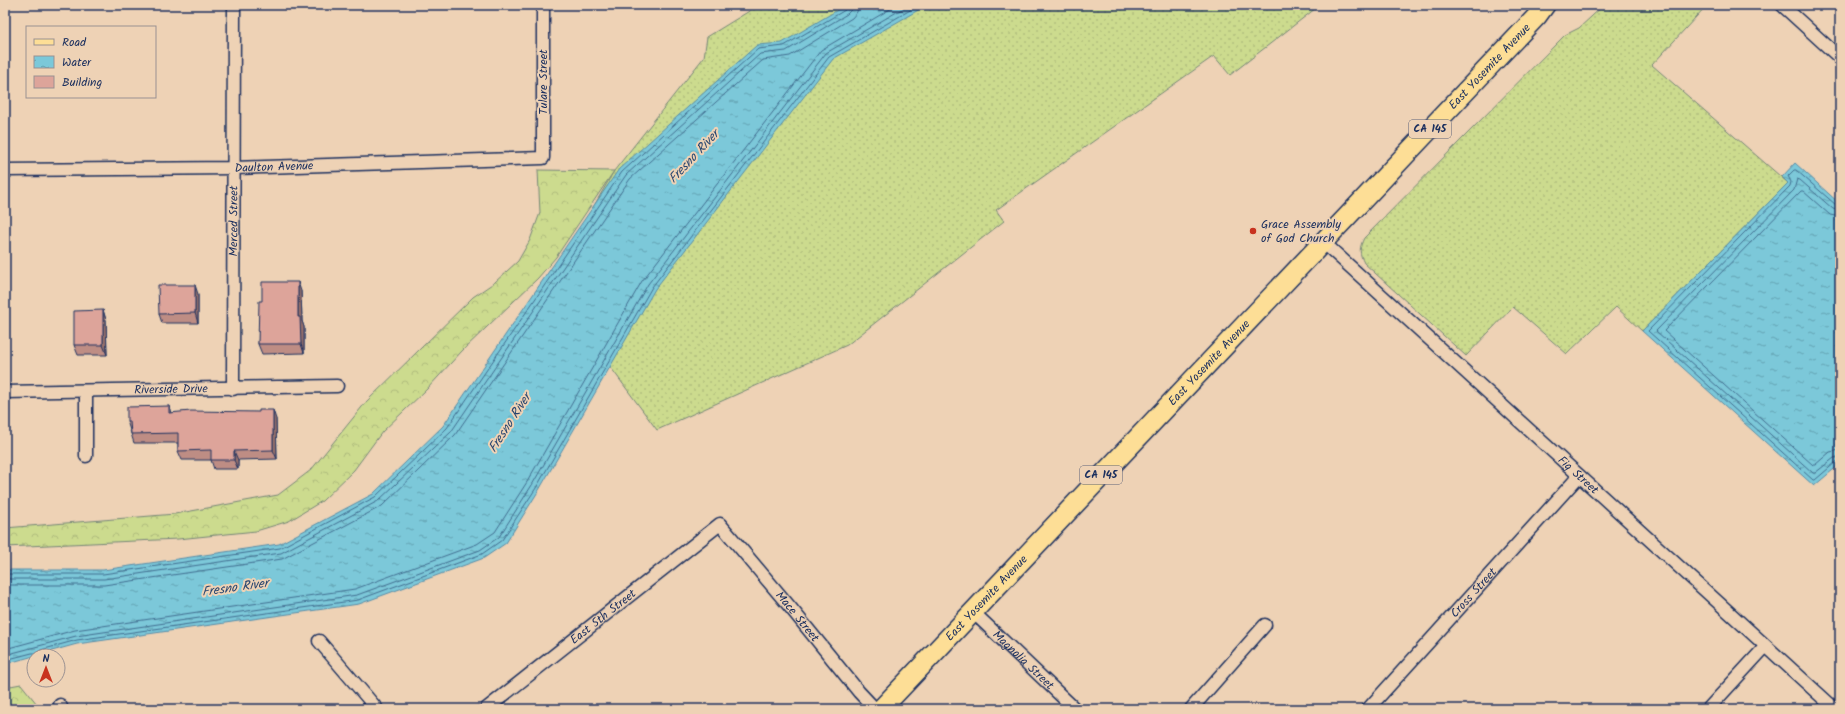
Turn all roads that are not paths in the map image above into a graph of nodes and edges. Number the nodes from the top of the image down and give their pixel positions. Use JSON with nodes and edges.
{"nodes":[{"id":1,"x":234,"y":5,"type":"edge"},
{"id":2,"x":543,"y":5,"type":"edge"},
{"id":3,"x":1557,"y":5,"type":"edge"},
{"id":4,"x":1782,"y":5,"type":"edge"},
{"id":5,"x":1541,"y":10,"type":"edge"},
{"id":6,"x":1840,"y":58,"type":"edge"},
{"id":7,"x":543,"y":158,"type":"joint"},
{"id":8,"x":234,"y":168,"type":"junction"},
{"id":9,"x":5,"y":170,"type":"edge"},
{"id":10,"x":1322,"y":241,"type":"junction"},
{"id":11,"x":337,"y":386,"type":"dead end"},
{"id":12,"x":232,"y":389,"type":"junction"},
{"id":13,"x":86,"y":391,"type":"junction"},
{"id":14,"x":5,"y":392,"type":"edge"},
{"id":15,"x":86,"y":456,"type":"dead end"},
{"id":16,"x":1579,"y":476,"type":"junction"},
{"id":17,"x":720,"y":524,"type":"joint"},
{"id":18,"x":972,"y":611,"type":"junction"},
{"id":19,"x":1265,"y":625,"type":"dead end"},
{"id":20,"x":318,"y":641,"type":"dead end"},
{"id":21,"x":1766,"y":647,"type":"junction"},
{"id":22,"x":377,"y":709,"type":"edge"},
{"id":23,"x":486,"y":709,"type":"edge"},
{"id":24,"x":875,"y":709,"type":"edge"},
{"id":25,"x":881,"y":709,"type":"edge"},
{"id":26,"x":1074,"y":709,"type":"edge"},
{"id":27,"x":1191,"y":709,"type":"edge"},
{"id":28,"x":1368,"y":709,"type":"edge"},
{"id":29,"x":1708,"y":709,"type":"edge"},
{"id":30,"x":1835,"y":709,"type":"edge"}],
"edges":[{"from":1,"to":8,"type":"street","name":"Merced Street"},
{"from":2,"to":7,"type":"street","name":"Tulare Street"},
{"from":3,"to":5,"type":"main road","name":"East Yosemite Avenue","number":"CA 145"},
{"from":4,"to":6,"type":"street"},
{"from":5,"to":10,"type":"main road","name":"East Yosemite Avenue","number":"CA 145"},
{"from":7,"to":8,"type":"street","name":"Daulton Avenue"},
{"from":8,"to":9,"type":"street","name":"Daulton Avenue"},
{"from":8,"to":12,"type":"street","name":"Merced Street"},
{"from":10,"to":16,"type":"street","name":"Fig Street"},
{"from":10,"to":18,"type":"main road","name":"East Yosemite Avenue","number":"CA 145"},
{"from":11,"to":12,"type":"street","name":"Riverside Drive"},
{"from":12,"to":13,"type":"street","name":"Riverside Drive"},
{"from":13,"to":14,"type":"street","name":"Riverside Drive"},
{"from":13,"to":15,"type":"street"},
{"from":16,"to":21,"type":"street","name":"Fig Street"},
{"from":16,"to":28,"type":"street","name":"Cross Street"},
{"from":17,"to":23,"type":"street","name":"East 5th Street"},
{"from":17,"to":24,"type":"street","name":"Mace Street"},
{"from":18,"to":25,"type":"main road","name":"East Yosemite Avenue","number":"CA 145"},
{"from":18,"to":26,"type":"street","name":"Magnolia Street"},
{"from":19,"to":27,"type":"street"},
{"from":20,"to":22,"type":"street"},
{"from":21,"to":29,"type":"street"},
{"from":21,"to":30,"type":"street","name":"Fig Street"}]}
